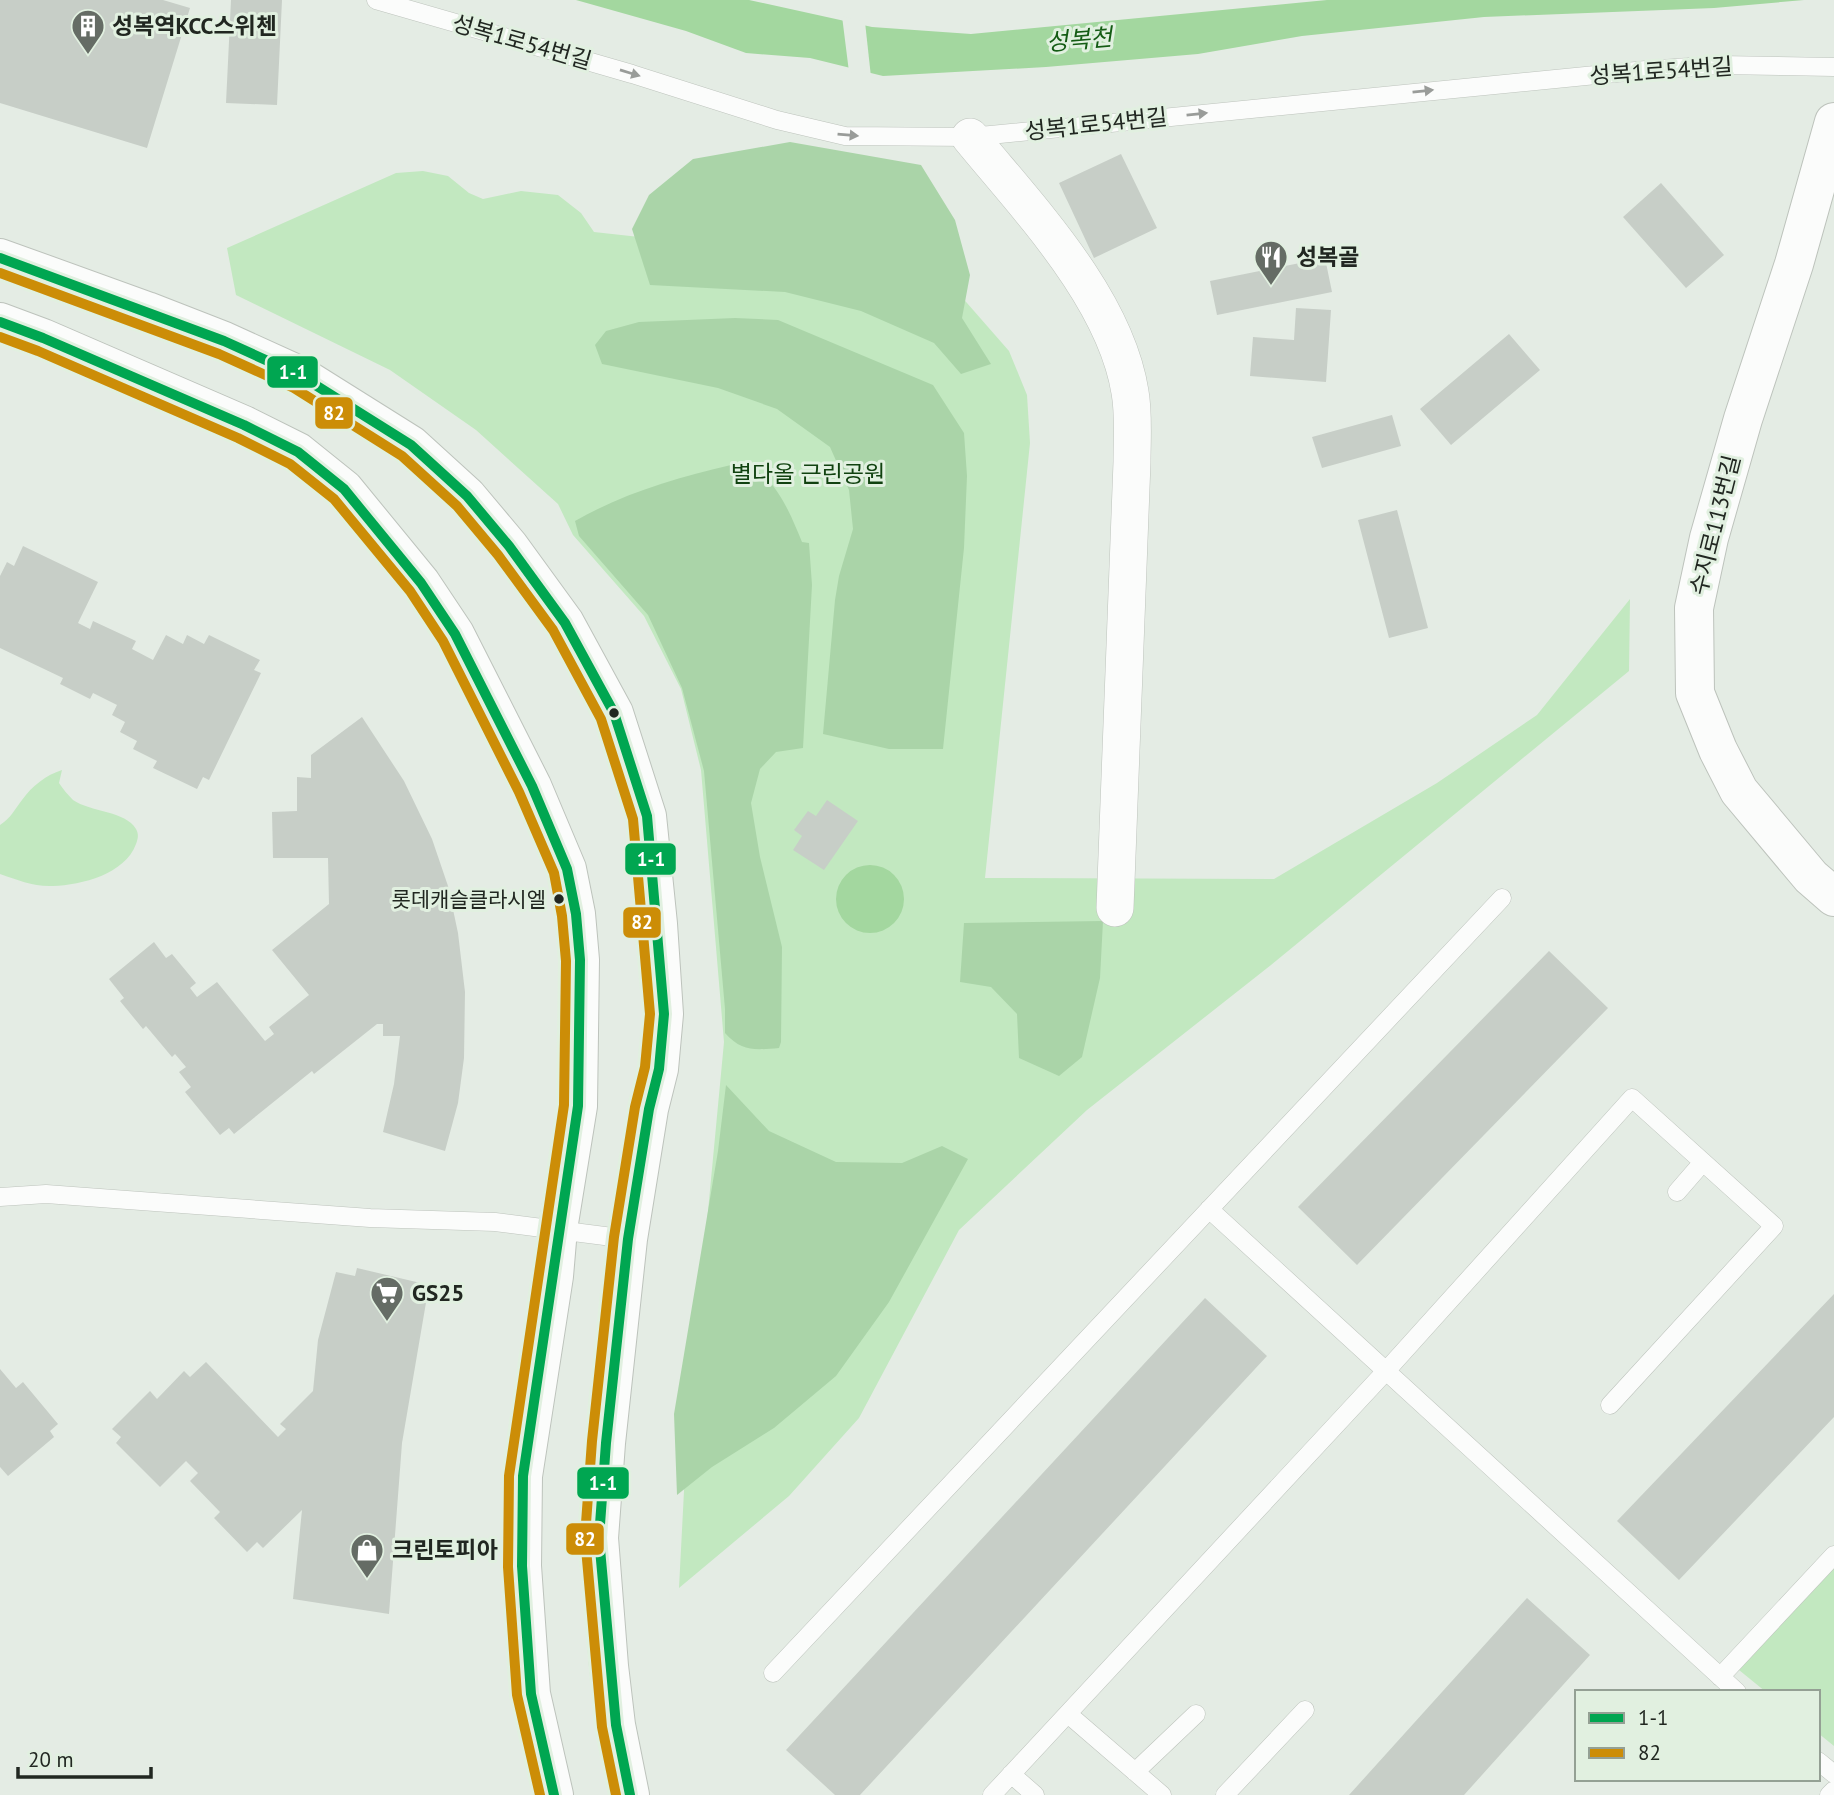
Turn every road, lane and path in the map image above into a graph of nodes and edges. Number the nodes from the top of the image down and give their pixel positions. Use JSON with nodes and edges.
{"nodes":[{"id":1,"x":376,"y":0,"type":"edge"},
{"id":2,"x":1834,"y":67,"type":"edge"},
{"id":3,"x":1834,"y":122,"type":"edge"},
{"id":4,"x":970,"y":137,"type":"junction"},
{"id":5,"x":0,"y":258,"type":"edge"},
{"id":6,"x":0,"y":322,"type":"edge"},
{"id":7,"x":1834,"y":897,"type":"edge"},
{"id":8,"x":1502,"y":898,"type":"dead end"},
{"id":9,"x":1115,"y":908,"type":"dead end"},
{"id":10,"x":1703,"y":1162,"type":"junction"},
{"id":11,"x":1677,"y":1192,"type":"dead end"},
{"id":12,"x":0,"y":1197,"type":"edge"},
{"id":13,"x":1209,"y":1209,"type":"junction"},
{"id":14,"x":558,"y":1229,"type":"junction"},
{"id":15,"x":628,"y":1239,"type":"junction"},
{"id":16,"x":1386,"y":1371,"type":"junction"},
{"id":17,"x":1610,"y":1405,"type":"dead end"},
{"id":18,"x":1834,"y":1555,"type":"edge"},
{"id":19,"x":773,"y":1673,"type":"dead end"},
{"id":20,"x":1720,"y":1677,"type":"junction"},
{"id":21,"x":1735,"y":1690,"type":"edge"},
{"id":22,"x":1305,"y":1710,"type":"dead end"},
{"id":23,"x":1068,"y":1713,"type":"junction"},
{"id":24,"x":1196,"y":1713,"type":"dead end"},
{"id":25,"x":1820,"y":1763,"type":"edge"},
{"id":26,"x":1135,"y":1772,"type":"junction"},
{"id":27,"x":1012,"y":1774,"type":"junction"},
{"id":28,"x":1834,"y":1774,"type":"edge"},
{"id":29,"x":1834,"y":1790,"type":"edge"},
{"id":30,"x":553,"y":1795,"type":"edge"},
{"id":31,"x":630,"y":1795,"type":"edge"},
{"id":32,"x":992,"y":1795,"type":"edge"},
{"id":33,"x":1035,"y":1795,"type":"edge"},
{"id":34,"x":1162,"y":1795,"type":"edge"},
{"id":35,"x":1226,"y":1795,"type":"edge"},
{"id":36,"x":1829,"y":1795,"type":"edge"}],
"edges":[{"from":1,"to":4,"type":"lane","name":"성복1로54번길","one_way":true},
{"from":4,"to":2,"type":"lane","name":"성복1로54번길","one_way":true},
{"from":3,"to":7,"type":"street","name":"수지로113번길"},
{"from":4,"to":9,"type":"street"},
{"from":5,"to":15,"type":"street"},
{"from":6,"to":14,"type":"street"},
{"from":8,"to":13,"type":"lane"},
{"from":10,"to":11,"type":"lane"},
{"from":10,"to":16,"type":"lane"},
{"from":10,"to":17,"type":"lane"},
{"from":12,"to":14,"type":"lane"},
{"from":13,"to":16,"type":"lane"},
{"from":13,"to":19,"type":"lane"},
{"from":14,"to":15,"type":"lane"},
{"from":14,"to":30,"type":"street"},
{"from":15,"to":31,"type":"street"},
{"from":16,"to":20,"type":"lane"},
{"from":16,"to":23,"type":"lane"},
{"from":18,"to":20,"type":"lane"},
{"from":20,"to":21,"type":"lane"},
{"from":22,"to":35,"type":"lane"},
{"from":23,"to":26,"type":"lane"},
{"from":23,"to":27,"type":"lane"},
{"from":24,"to":26,"type":"lane"},
{"from":25,"to":28,"type":"lane"},
{"from":26,"to":34,"type":"lane"},
{"from":27,"to":32,"type":"lane"},
{"from":27,"to":33,"type":"lane"},
{"from":29,"to":36,"type":"lane"}]}
